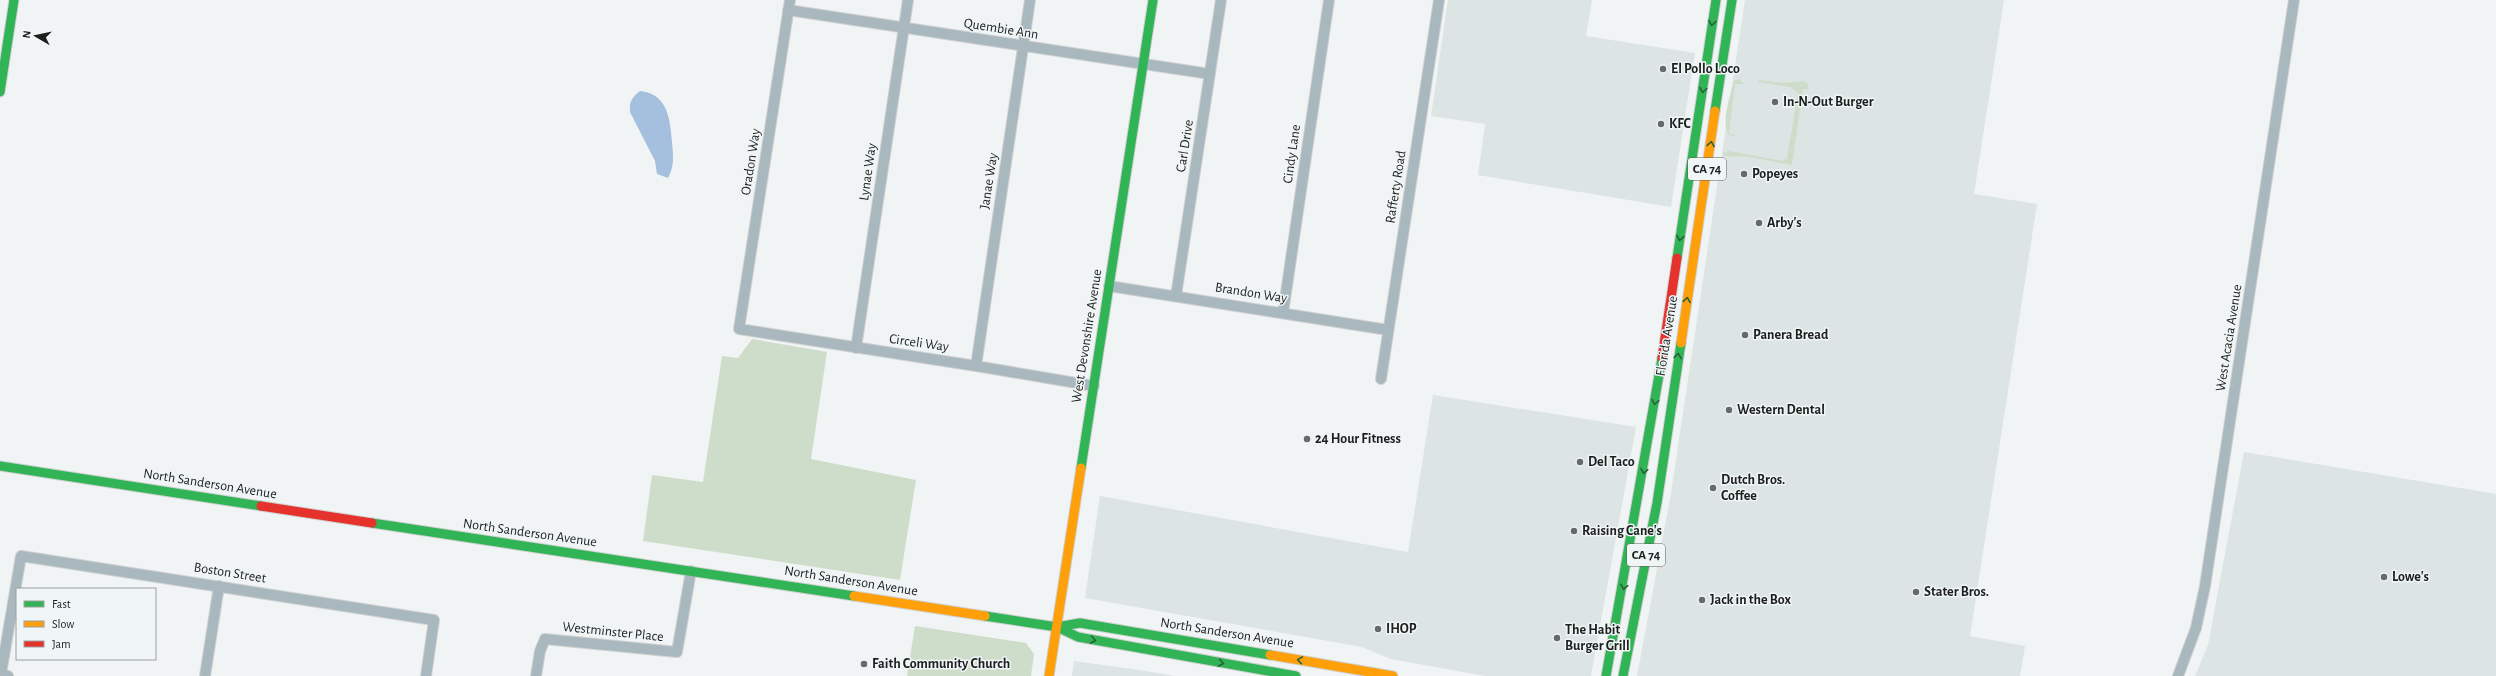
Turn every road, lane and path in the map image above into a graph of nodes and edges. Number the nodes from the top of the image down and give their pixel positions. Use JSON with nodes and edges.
{"nodes":[{"id":1,"x":14,"y":0,"type":"edge"},
{"id":2,"x":908,"y":0,"type":"edge"},
{"id":3,"x":1030,"y":0,"type":"edge"},
{"id":4,"x":1153,"y":0,"type":"edge"},
{"id":5,"x":1221,"y":0,"type":"edge"},
{"id":6,"x":1329,"y":0,"type":"edge"},
{"id":7,"x":1438,"y":0,"type":"edge"},
{"id":8,"x":1716,"y":0,"type":"edge"},
{"id":9,"x":1725,"y":0,"type":"edge"},
{"id":10,"x":1732,"y":0,"type":"edge"},
{"id":11,"x":2294,"y":0,"type":"edge"},
{"id":12,"x":789,"y":5,"type":"edge"},
{"id":13,"x":904,"y":28,"type":"junction"},
{"id":14,"x":1024,"y":47,"type":"junction"},
{"id":15,"x":1725,"y":49,"type":"junction"},
{"id":16,"x":1143,"y":64,"type":"junction"},
{"id":17,"x":1210,"y":74,"type":"junction"},
{"id":18,"x":0,"y":92,"type":"edge"},
{"id":19,"x":1109,"y":286,"type":"junction"},
{"id":20,"x":1176,"y":296,"type":"junction"},
{"id":21,"x":1283,"y":313,"type":"junction"},
{"id":22,"x":739,"y":329,"type":"joint"},
{"id":23,"x":1388,"y":330,"type":"junction"},
{"id":24,"x":856,"y":348,"type":"junction"},
{"id":25,"x":976,"y":366,"type":"junction"},
{"id":26,"x":1381,"y":379,"type":"dead end"},
{"id":27,"x":1094,"y":386,"type":"junction"},
{"id":28,"x":0,"y":466,"type":"edge"},
{"id":29,"x":691,"y":571,"type":"junction"},
{"id":30,"x":219,"y":586,"type":"junction"},
{"id":31,"x":17,"y":588,"type":"edge"},
{"id":32,"x":16,"y":593,"type":"edge"},
{"id":33,"x":1057,"y":627,"type":"junction"},
{"id":34,"x":5,"y":675,"type":"edge"},
{"id":35,"x":206,"y":676,"type":"edge"},
{"id":36,"x":426,"y":676,"type":"edge"},
{"id":37,"x":536,"y":676,"type":"edge"},
{"id":38,"x":1049,"y":676,"type":"edge"},
{"id":39,"x":1296,"y":676,"type":"edge"},
{"id":40,"x":1393,"y":676,"type":"edge"},
{"id":41,"x":1606,"y":676,"type":"edge"},
{"id":42,"x":1623,"y":676,"type":"edge"},
{"id":43,"x":2178,"y":676,"type":"edge"}],
"edges":[{"from":1,"to":18,"type":"main road"},
{"from":2,"to":13,"type":"street","name":"Lynae Way"},
{"from":3,"to":14,"type":"street","name":"Janae Way"},
{"from":4,"to":16,"type":"main road","name":"West Devonshire Avenue"},
{"from":5,"to":17,"type":"street","name":"Carl Drive"},
{"from":6,"to":21,"type":"street","name":"Cindy Lane"},
{"from":7,"to":23,"type":"street","name":"Rafferty Road"},
{"from":8,"to":41,"type":"main road","name":"Florida Avenue","one_way":true},
{"from":9,"to":15,"type":"main road"},
{"from":10,"to":15,"type":"main road","name":"Florida Avenue","number":"CA 74"},
{"from":11,"to":43,"type":"street","name":"West Acacia Avenue"},
{"from":12,"to":13,"type":"street","name":"Quembie Ann"},
{"from":12,"to":22,"type":"street","name":"Oradon Way"},
{"from":13,"to":14,"type":"street","name":"Quembie Ann"},
{"from":13,"to":24,"type":"street","name":"Lynae Way"},
{"from":14,"to":16,"type":"street","name":"Quembie Ann"},
{"from":14,"to":25,"type":"street","name":"Janae Way"},
{"from":42,"to":15,"type":"main road","name":"Florida Avenue","number":"CA 74","one_way":true},
{"from":16,"to":17,"type":"street","name":"Quembie Ann"},
{"from":16,"to":19,"type":"main road","name":"West Devonshire Avenue"},
{"from":17,"to":20,"type":"street","name":"Carl Drive"},
{"from":19,"to":20,"type":"street","name":"Brandon Way"},
{"from":19,"to":27,"type":"main road","name":"West Devonshire Avenue"},
{"from":20,"to":21,"type":"street","name":"Brandon Way"},
{"from":21,"to":23,"type":"street","name":"Brandon Way"},
{"from":22,"to":24,"type":"street","name":"Circeli Way"},
{"from":23,"to":26,"type":"street","name":"Rafferty Road"},
{"from":24,"to":25,"type":"street","name":"Circeli Way"},
{"from":25,"to":27,"type":"street","name":"Circeli Way"},
{"from":27,"to":33,"type":"main road","name":"West Devonshire Avenue"},
{"from":28,"to":29,"type":"main road","name":"North Sanderson Avenue"},
{"from":29,"to":33,"type":"main road","name":"North Sanderson Avenue"},
{"from":29,"to":37,"type":"street","name":"Westminster Place"},
{"from":30,"to":31,"type":"street","name":"Boston Street"},
{"from":30,"to":35,"type":"street"},
{"from":30,"to":36,"type":"street","name":"Boston Street"},
{"from":32,"to":34,"type":"street","name":"Boston Street"},
{"from":33,"to":38,"type":"main road","name":"West Devonshire Avenue"},
{"from":33,"to":39,"type":"main road","name":"North Sanderson Avenue","one_way":true},
{"from":40,"to":33,"type":"main road","name":"North Sanderson Avenue","one_way":true}]}
